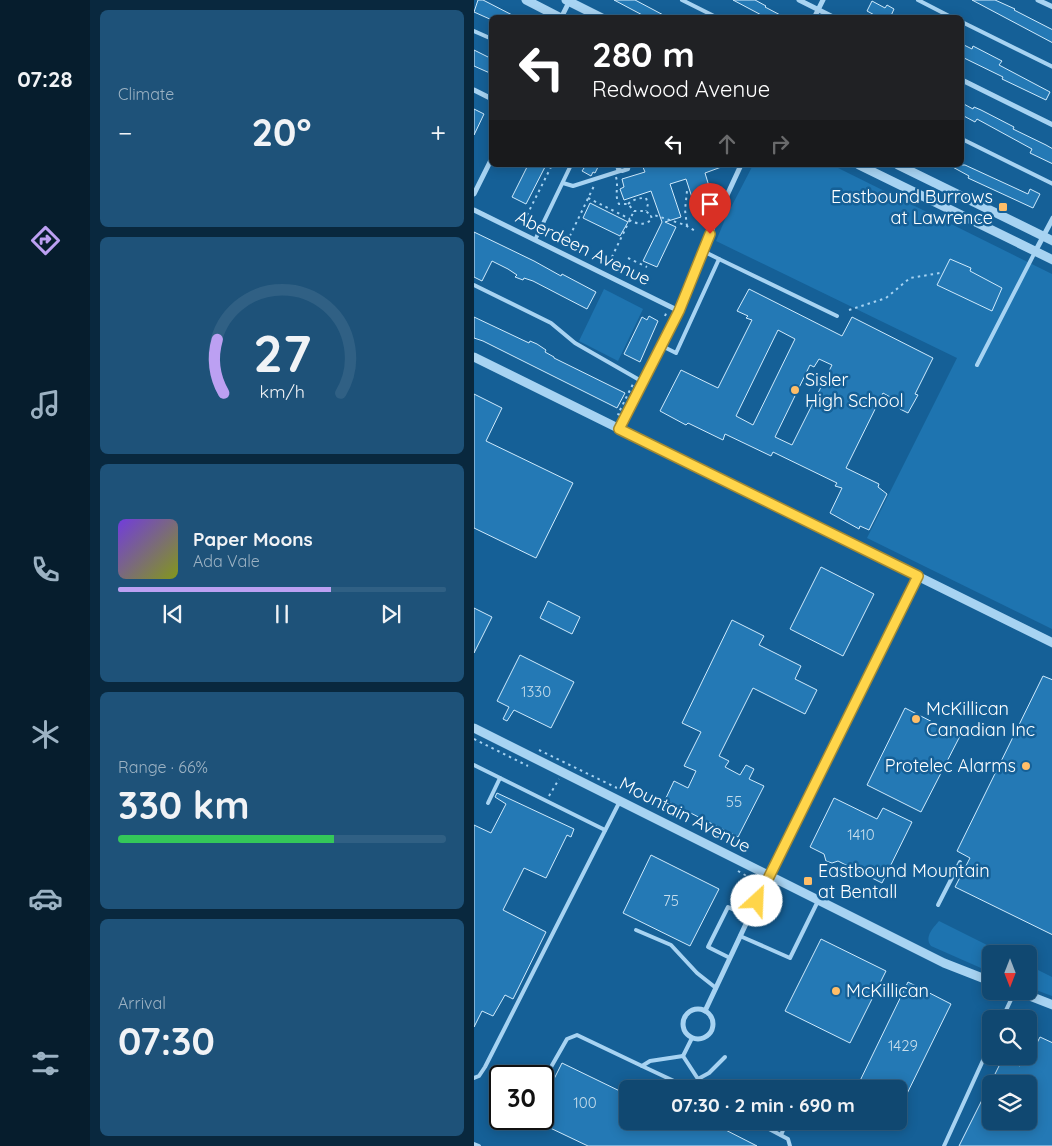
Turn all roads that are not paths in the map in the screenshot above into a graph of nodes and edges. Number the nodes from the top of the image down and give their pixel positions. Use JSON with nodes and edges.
{"nodes":[{"id":1,"x":526,"y":0,"type":"edge"},
{"id":2,"x":682,"y":0,"type":"edge"},
{"id":3,"x":799,"y":0,"type":"edge"},
{"id":4,"x":822,"y":0,"type":"edge"},
{"id":5,"x":918,"y":0,"type":"edge"},
{"id":6,"x":1038,"y":0,"type":"edge"},
{"id":7,"x":568,"y":1,"type":"edge"},
{"id":8,"x":1052,"y":7,"type":"edge"},
{"id":9,"x":818,"y":9,"type":"junction"},
{"id":10,"x":555,"y":15,"type":"edge"},
{"id":11,"x":562,"y":15,"type":"edge"},
{"id":12,"x":596,"y":15,"type":"edge"},
{"id":13,"x":712,"y":15,"type":"edge"},
{"id":14,"x":815,"y":15,"type":"edge"},
{"id":15,"x":829,"y":15,"type":"edge"},
{"id":16,"x":947,"y":15,"type":"edge"},
{"id":17,"x":964,"y":23,"type":"edge"},
{"id":18,"x":474,"y":31,"type":"edge"},
{"id":19,"x":489,"y":38,"type":"edge"},
{"id":20,"x":1052,"y":67,"type":"edge"},
{"id":21,"x":964,"y":81,"type":"edge"},
{"id":22,"x":474,"y":90,"type":"edge"},
{"id":23,"x":489,"y":98,"type":"edge"},
{"id":24,"x":1052,"y":126,"type":"edge"},
{"id":25,"x":964,"y":140,"type":"edge"},
{"id":26,"x":489,"y":164,"type":"edge"},
{"id":27,"x":570,"y":167,"type":"edge"},
{"id":28,"x":618,"y":167,"type":"edge"},
{"id":29,"x":628,"y":167,"type":"edge"},
{"id":30,"x":740,"y":167,"type":"edge"},
{"id":31,"x":863,"y":167,"type":"edge"},
{"id":32,"x":902,"y":167,"type":"edge"},
{"id":33,"x":620,"y":170,"type":"junction"},
{"id":34,"x":563,"y":183,"type":"junction"},
{"id":35,"x":1052,"y":184,"type":"edge"},
{"id":36,"x":474,"y":194,"type":"edge"},
{"id":37,"x":474,"y":210,"type":"edge"},
{"id":38,"x":1052,"y":218,"type":"edge"},
{"id":39,"x":1042,"y":237,"type":"junction"},
{"id":40,"x":535,"y":240,"type":"junction"},
{"id":41,"x":1052,"y":242,"type":"edge"},
{"id":42,"x":703,"y":251,"type":"junction"},
{"id":43,"x":1035,"y":252,"type":"junction"},
{"id":44,"x":719,"y":259,"type":"junction"},
{"id":45,"x":1052,"y":260,"type":"edge"},
{"id":46,"x":474,"y":285,"type":"edge"},
{"id":47,"x":679,"y":311,"type":"junction"},
{"id":48,"x":837,"y":316,"type":"dead end"},
{"id":49,"x":662,"y":346,"type":"junction"},
{"id":50,"x":474,"y":357,"type":"edge"},
{"id":51,"x":977,"y":365,"type":"dead end"},
{"id":52,"x":643,"y":382,"type":"junction"},
{"id":53,"x":619,"y":429,"type":"junction"},
{"id":54,"x":918,"y":576,"type":"junction"},
{"id":55,"x":1052,"y":643,"type":"edge"},
{"id":56,"x":474,"y":728,"type":"edge"},
{"id":57,"x":474,"y":765,"type":"edge"},
{"id":58,"x":500,"y":778,"type":"junction"},
{"id":59,"x":620,"y":801,"type":"junction"},
{"id":60,"x":488,"y":803,"type":"dead end"},
{"id":61,"x":605,"y":830,"type":"junction"},
{"id":62,"x":960,"y":862,"type":"dead end"},
{"id":63,"x":769,"y":876,"type":"junction"},
{"id":64,"x":819,"y":900,"type":"junction"},
{"id":65,"x":938,"y":905,"type":"dead end"},
{"id":66,"x":749,"y":917,"type":"junction"},
{"id":67,"x":636,"y":930,"type":"dead end"},
{"id":68,"x":740,"y":936,"type":"junction"},
{"id":69,"x":730,"y":958,"type":"junction"},
{"id":70,"x":982,"y":978,"type":"edge"},
{"id":71,"x":716,"y":988,"type":"junction"},
{"id":72,"x":1037,"y":999,"type":"edge"},
{"id":73,"x":1052,"y":1005,"type":"edge"},
{"id":74,"x":705,"y":1011,"type":"junction"},
{"id":75,"x":692,"y":1038,"type":"junction"},
{"id":76,"x":683,"y":1056,"type":"junction"},
{"id":77,"x":725,"y":1057,"type":"dead end"},
{"id":78,"x":982,"y":1063,"type":"edge"},
{"id":79,"x":552,"y":1065,"type":"edge"},
{"id":80,"x":642,"y":1066,"type":"junction"},
{"id":81,"x":474,"y":1078,"type":"edge"},
{"id":82,"x":698,"y":1079,"type":"joint"},
{"id":83,"x":672,"y":1080,"type":"edge"},
{"id":84,"x":771,"y":1130,"type":"edge"},
{"id":85,"x":783,"y":1130,"type":"edge"},
{"id":86,"x":781,"y":1135,"type":"junction"},
{"id":87,"x":474,"y":1144,"type":"edge"},
{"id":88,"x":479,"y":1146,"type":"edge"},
{"id":89,"x":790,"y":1146,"type":"edge"},
{"id":90,"x":944,"y":1146,"type":"edge"}],
"edges":[{"from":1,"to":10,"type":"street"},
{"from":2,"to":13,"type":"lane"},
{"from":3,"to":9,"type":"street"},
{"from":4,"to":9,"type":"street"},
{"from":5,"to":16,"type":"lane"},
{"from":6,"to":8,"type":"street"},
{"from":7,"to":11,"type":"street"},
{"from":7,"to":12,"type":"street"},
{"from":9,"to":14,"type":"street"},
{"from":9,"to":15,"type":"street"},
{"from":17,"to":20,"type":"lane"},
{"from":18,"to":19,"type":"lane"},
{"from":21,"to":24,"type":"street"},
{"from":22,"to":23,"type":"street"},
{"from":25,"to":35,"type":"lane"},
{"from":26,"to":36,"type":"street"},
{"from":27,"to":34,"type":"lane"},
{"from":28,"to":33,"type":"lane"},
{"from":29,"to":33,"type":"lane"},
{"from":30,"to":42,"type":"street"},
{"from":31,"to":43,"type":"street"},
{"from":32,"to":39,"type":"street"},
{"from":33,"to":34,"type":"lane"},
{"from":34,"to":40,"type":"lane"},
{"from":37,"to":40,"type":"street","name":"Aberdeen Avenue"},
{"from":38,"to":39,"type":"street"},
{"from":39,"to":41,"type":"street"},
{"from":39,"to":43,"type":"street"},
{"from":40,"to":47,"type":"street","name":"Aberdeen Avenue"},
{"from":42,"to":44,"type":"lane"},
{"from":42,"to":47,"type":"street"},
{"from":43,"to":45,"type":"street"},
{"from":43,"to":51,"type":"lane"},
{"from":44,"to":48,"type":"lane"},
{"from":44,"to":49,"type":"lane"},
{"from":46,"to":52,"type":"lane"},
{"from":47,"to":49,"type":"street"},
{"from":49,"to":52,"type":"street"},
{"from":50,"to":53,"type":"street"},
{"from":52,"to":53,"type":"street"},
{"from":53,"to":54,"type":"street"},
{"from":54,"to":55,"type":"street"},
{"from":54,"to":63,"type":"street"},
{"from":56,"to":59,"type":"street","name":"Mountain Avenue"},
{"from":57,"to":58,"type":"lane"},
{"from":58,"to":60,"type":"lane"},
{"from":58,"to":61,"type":"lane"},
{"from":59,"to":61,"type":"lane"},
{"from":59,"to":63,"type":"street","name":"Mountain Avenue"},
{"from":61,"to":81,"type":"lane"},
{"from":62,"to":65,"type":"lane"},
{"from":63,"to":64,"type":"street","name":"Mountain Avenue"},
{"from":63,"to":66,"type":"street"},
{"from":64,"to":68,"type":"lane"},
{"from":64,"to":70,"type":"street","name":"Mountain Avenue"},
{"from":66,"to":68,"type":"street"},
{"from":66,"to":69,"type":"lane"},
{"from":67,"to":71,"type":"lane"},
{"from":68,"to":69,"type":"street"},
{"from":69,"to":71,"type":"street"},
{"from":71,"to":74,"type":"street"},
{"from":72,"to":73,"type":"street"},
{"from":74,"to":75,"type":"street"},
{"from":74,"to":75,"type":"street"},
{"from":75,"to":76,"type":"lane"},
{"from":76,"to":80,"type":"lane"},
{"from":76,"to":82,"type":"lane"},
{"from":77,"to":82,"type":"lane"},
{"from":78,"to":90,"type":"lane"},
{"from":79,"to":80,"type":"lane"},
{"from":80,"to":83,"type":"lane"},
{"from":84,"to":86,"type":"lane"},
{"from":85,"to":86,"type":"lane"},
{"from":86,"to":89,"type":"lane"},
{"from":87,"to":88,"type":"lane"}]}
